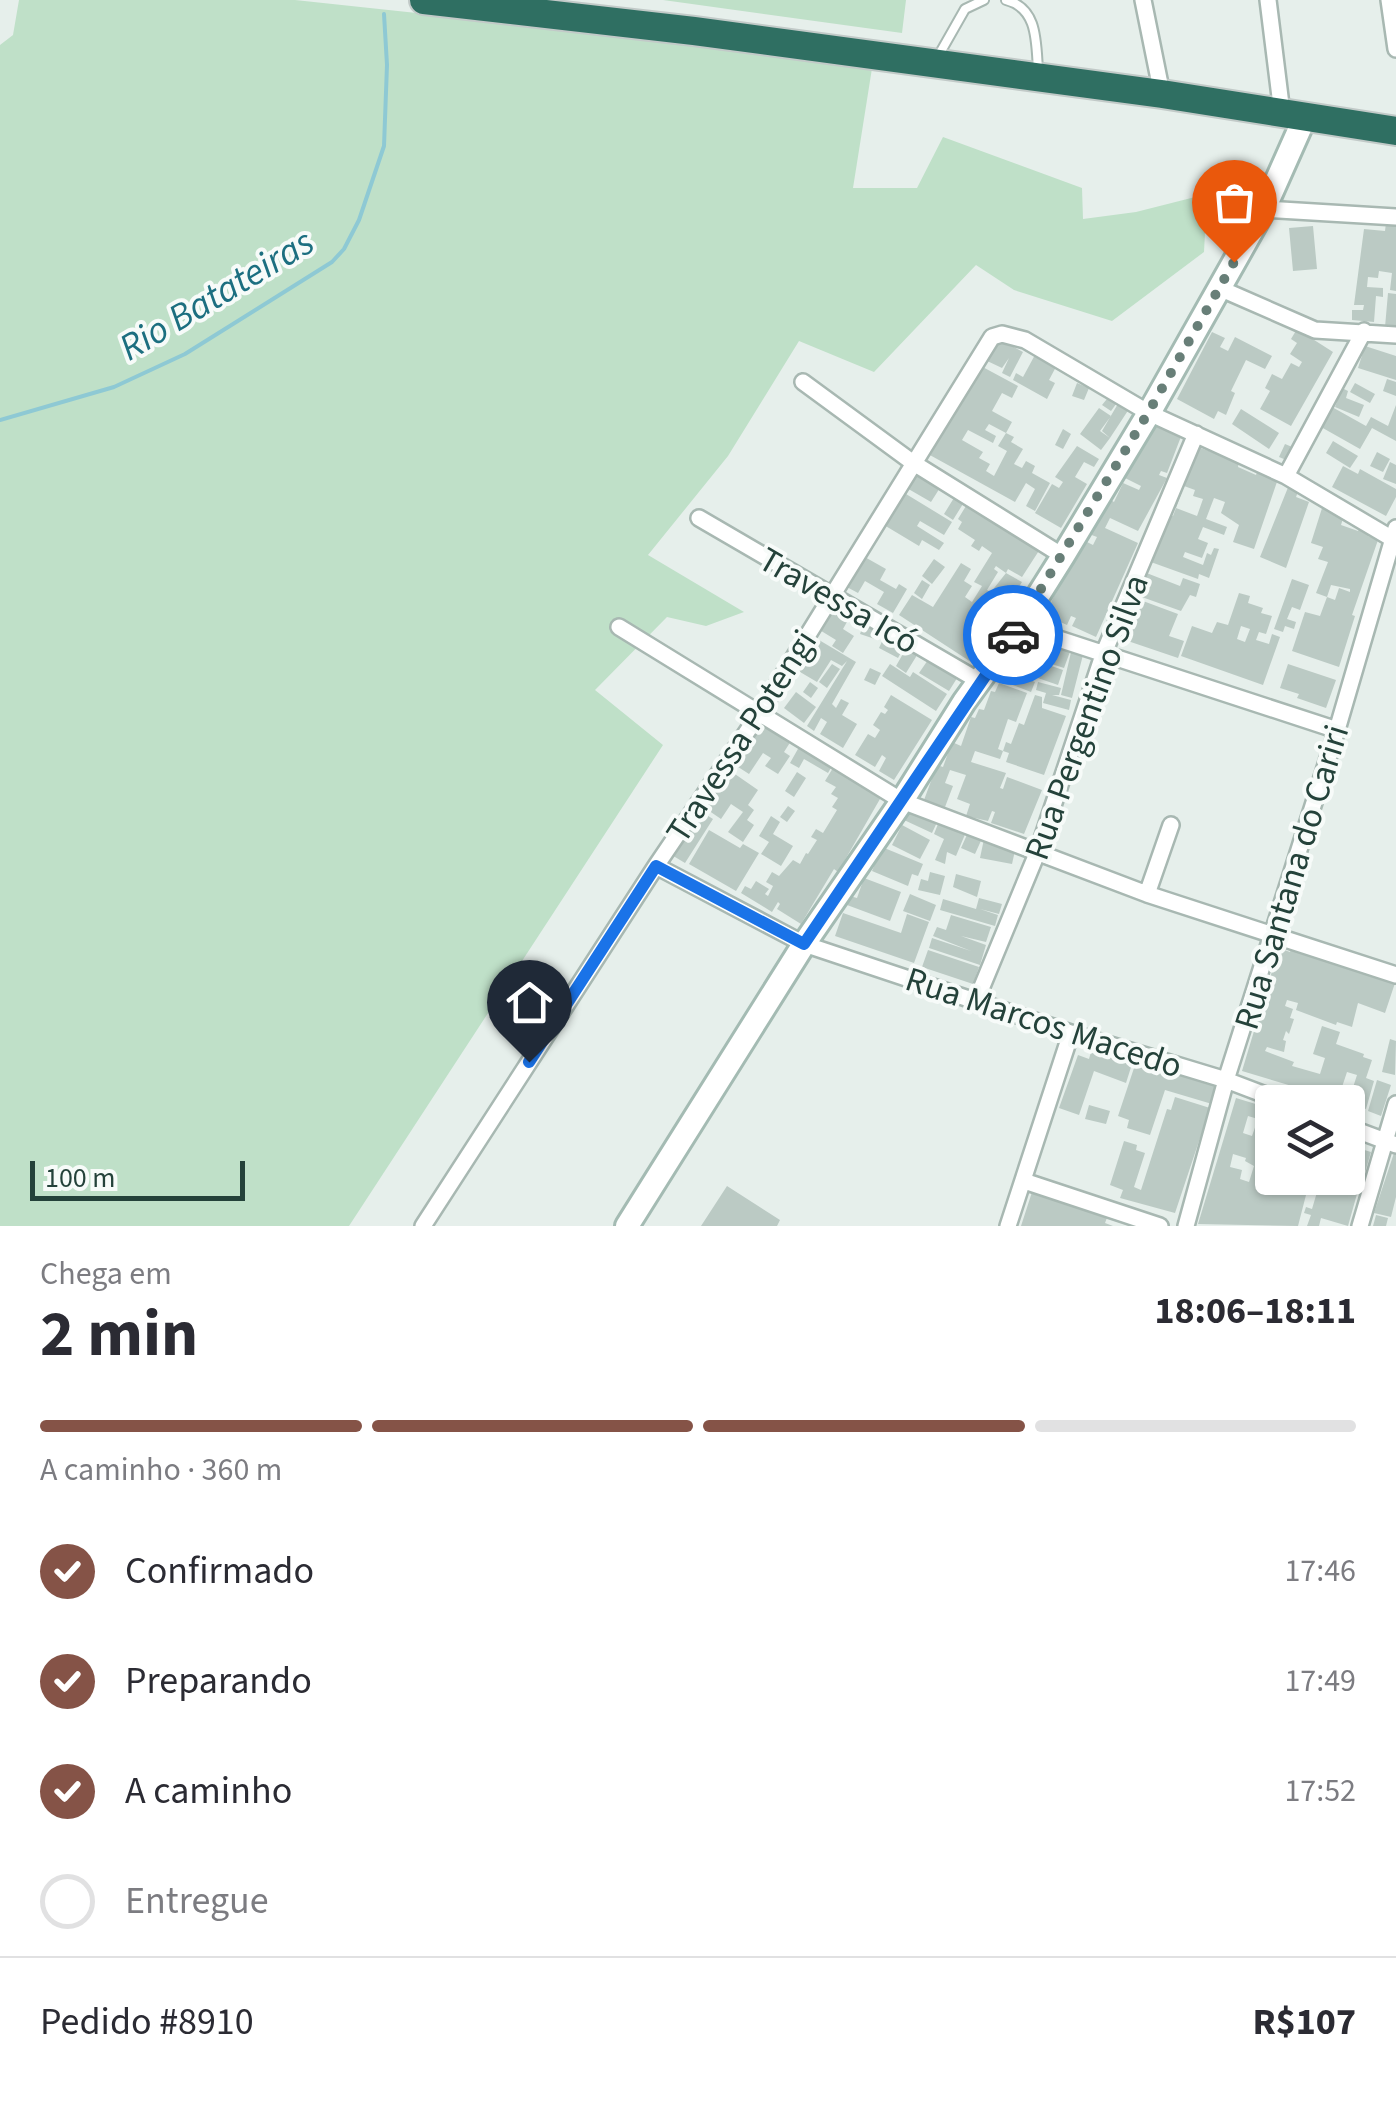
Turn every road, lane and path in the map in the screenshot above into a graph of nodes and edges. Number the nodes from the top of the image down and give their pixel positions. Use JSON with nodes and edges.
{"nodes":[{"id":1,"x":424,"y":0,"type":"edge"},
{"id":2,"x":984,"y":0,"type":"edge"},
{"id":3,"x":1006,"y":0,"type":"edge"},
{"id":4,"x":1142,"y":0,"type":"edge"},
{"id":5,"x":1268,"y":0,"type":"edge"},
{"id":6,"x":1389,"y":0,"type":"edge"},
{"id":7,"x":1396,"y":50,"type":"edge"},
{"id":8,"x":934,"y":64,"type":"junction"},
{"id":9,"x":1039,"y":78,"type":"junction"},
{"id":10,"x":1162,"y":94,"type":"junction"},
{"id":11,"x":1294,"y":115,"type":"junction"},
{"id":12,"x":1396,"y":131,"type":"edge"},
{"id":13,"x":1264,"y":209,"type":"junction"},
{"id":14,"x":1396,"y":217,"type":"edge"},
{"id":15,"x":1219,"y":288,"type":"junction"},
{"id":16,"x":1364,"y":330,"type":"junction"},
{"id":17,"x":1396,"y":335,"type":"edge"},
{"id":18,"x":803,"y":382,"type":"dead end"},
{"id":19,"x":1148,"y":413,"type":"junction"},
{"id":20,"x":1196,"y":434,"type":"junction"},
{"id":21,"x":912,"y":462,"type":"junction"},
{"id":22,"x":1286,"y":476,"type":"junction"},
{"id":23,"x":699,"y":518,"type":"dead end"},
{"id":24,"x":1395,"y":536,"type":"edge"},
{"id":25,"x":1063,"y":556,"type":"junction"},
{"id":26,"x":832,"y":597,"type":"junction"},
{"id":27,"x":619,"y":626,"type":"dead end"},
{"id":28,"x":1019,"y":626,"type":"junction"},
{"id":29,"x":1104,"y":655,"type":"junction"},
{"id":30,"x":979,"y":682,"type":"junction"},
{"id":31,"x":759,"y":714,"type":"junction"},
{"id":32,"x":1338,"y":730,"type":"junction"},
{"id":33,"x":902,"y":801,"type":"junction"},
{"id":34,"x":1171,"y":825,"type":"dead end"},
{"id":35,"x":1038,"y":851,"type":"junction"},
{"id":36,"x":656,"y":866,"type":"junction"},
{"id":37,"x":1147,"y":894,"type":"junction"},
{"id":38,"x":1272,"y":935,"type":"junction"},
{"id":39,"x":804,"y":944,"type":"junction"},
{"id":40,"x":1396,"y":975,"type":"edge"},
{"id":41,"x":976,"y":1001,"type":"junction"},
{"id":42,"x":1071,"y":1033,"type":"junction"},
{"id":43,"x":1226,"y":1080,"type":"junction"},
{"id":44,"x":1255,"y":1091,"type":"edge"},
{"id":45,"x":1396,"y":1104,"type":"edge"},
{"id":46,"x":1365,"y":1133,"type":"edge"},
{"id":47,"x":1390,"y":1143,"type":"edge"},
{"id":48,"x":1024,"y":1181,"type":"junction"},
{"id":49,"x":424,"y":1226,"type":"edge"},
{"id":50,"x":627,"y":1226,"type":"edge"},
{"id":51,"x":1008,"y":1226,"type":"edge"},
{"id":52,"x":1160,"y":1226,"type":"edge"},
{"id":53,"x":1186,"y":1226,"type":"edge"},
{"id":54,"x":1360,"y":1226,"type":"edge"}],
"edges":[{"from":1,"to":8,"type":"highway"},
{"from":2,"to":8,"type":"lane"},
{"from":3,"to":9,"type":"lane"},
{"from":4,"to":10,"type":"street"},
{"from":5,"to":11,"type":"street"},
{"from":6,"to":7,"type":"street"},
{"from":8,"to":9,"type":"highway"},
{"from":9,"to":10,"type":"highway"},
{"from":10,"to":11,"type":"highway"},
{"from":11,"to":12,"type":"highway"},
{"from":11,"to":13,"type":"street"},
{"from":13,"to":14,"type":"street"},
{"from":13,"to":15,"type":"street"},
{"from":15,"to":16,"type":"street"},
{"from":15,"to":19,"type":"street"},
{"from":16,"to":17,"type":"street"},
{"from":16,"to":22,"type":"street"},
{"from":18,"to":21,"type":"street"},
{"from":19,"to":20,"type":"street"},
{"from":19,"to":21,"type":"street","name":"Travessa Potengi"},
{"from":19,"to":25,"type":"street"},
{"from":20,"to":22,"type":"street"},
{"from":20,"to":29,"type":"street","name":"Rua Pergentino Silva"},
{"from":21,"to":25,"type":"street"},
{"from":21,"to":26,"type":"street","name":"Travessa Potengi"},
{"from":22,"to":24,"type":"street"},
{"from":23,"to":26,"type":"street","name":"Travessa Icó"},
{"from":24,"to":32,"type":"street","name":"Rua Santana do Cariri"},
{"from":25,"to":28,"type":"street"},
{"from":26,"to":30,"type":"street","name":"Travessa Icó"},
{"from":26,"to":31,"type":"street","name":"Travessa Potengi"},
{"from":27,"to":31,"type":"street"},
{"from":28,"to":29,"type":"street"},
{"from":28,"to":30,"type":"street"},
{"from":29,"to":32,"type":"street"},
{"from":29,"to":35,"type":"street","name":"Rua Pergentino Silva"},
{"from":30,"to":33,"type":"street"},
{"from":31,"to":33,"type":"street"},
{"from":31,"to":36,"type":"street","name":"Travessa Potengi"},
{"from":32,"to":38,"type":"street","name":"Rua Santana do Cariri"},
{"from":33,"to":35,"type":"street"},
{"from":33,"to":39,"type":"street"},
{"from":34,"to":37,"type":"street"},
{"from":35,"to":37,"type":"street"},
{"from":35,"to":41,"type":"street","name":"Rua Pergentino Silva"},
{"from":36,"to":39,"type":"street","name":"Rua Marcos Macedo"},
{"from":36,"to":49,"type":"street","name":"Travessa Potengi"},
{"from":37,"to":38,"type":"street"},
{"from":38,"to":40,"type":"street"},
{"from":38,"to":43,"type":"street","name":"Rua Santana do Cariri"},
{"from":39,"to":41,"type":"street","name":"Rua Marcos Macedo"},
{"from":39,"to":50,"type":"street"},
{"from":41,"to":42,"type":"street","name":"Rua Marcos Macedo"},
{"from":42,"to":43,"type":"street","name":"Rua Marcos Macedo"},
{"from":42,"to":48,"type":"street"},
{"from":43,"to":44,"type":"street","name":"Rua Marcos Macedo"},
{"from":43,"to":53,"type":"street","name":"Rua Santana do Cariri"},
{"from":45,"to":47,"type":"street"},
{"from":46,"to":47,"type":"street"},
{"from":47,"to":54,"type":"street"},
{"from":48,"to":51,"type":"street"},
{"from":48,"to":52,"type":"street"}]}
